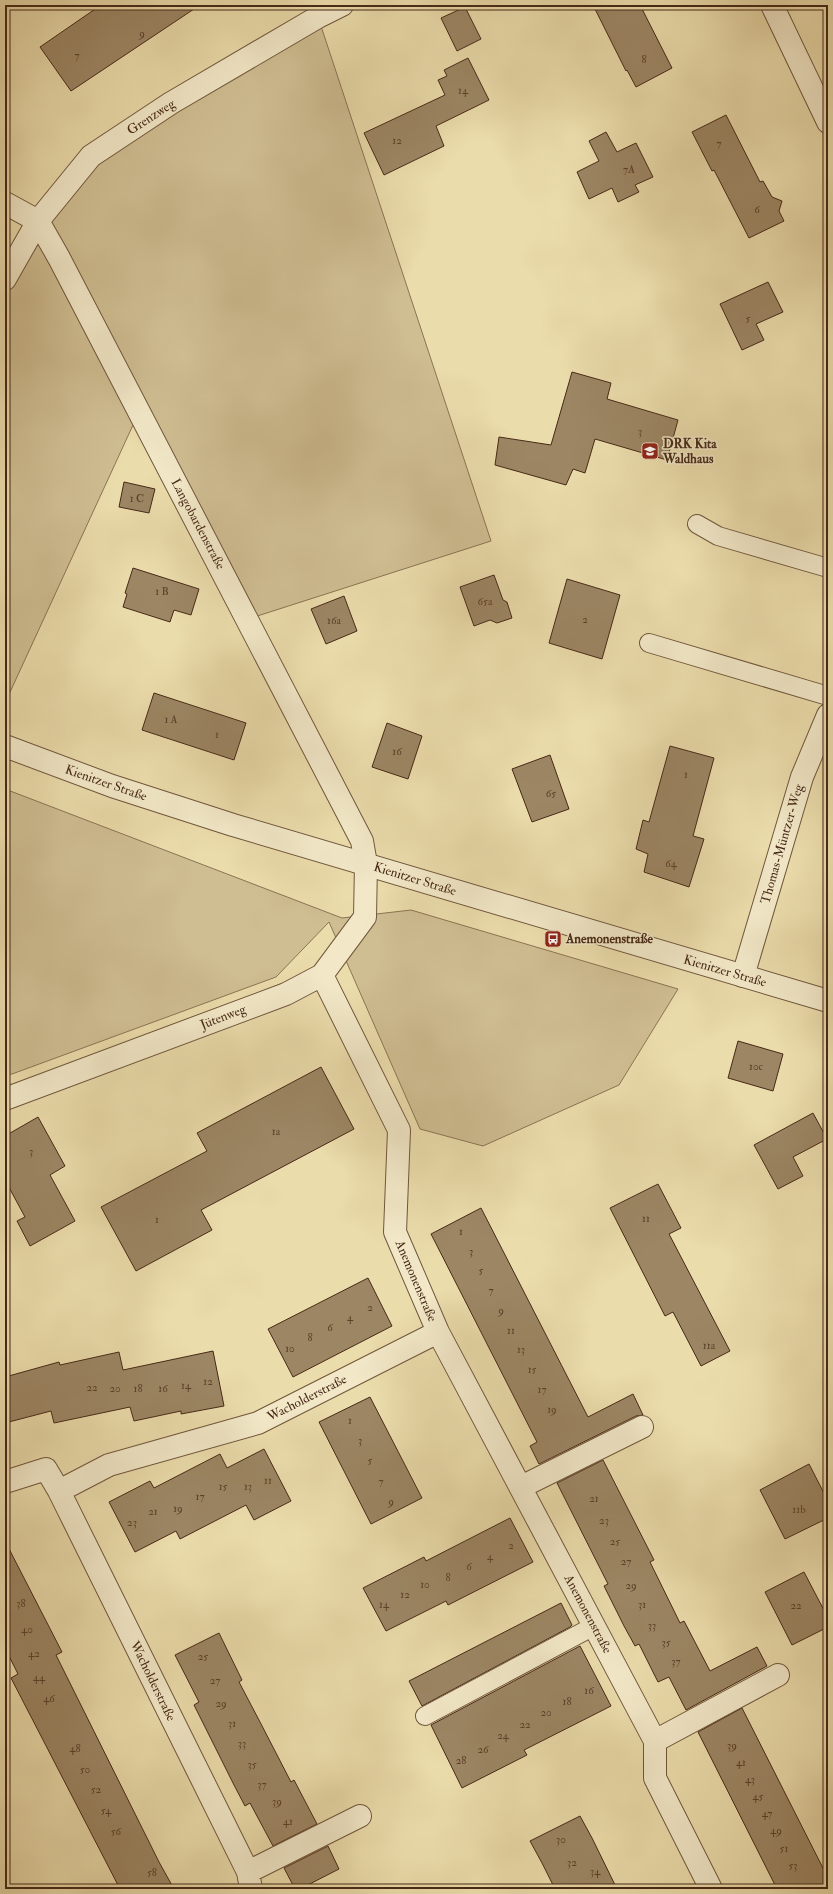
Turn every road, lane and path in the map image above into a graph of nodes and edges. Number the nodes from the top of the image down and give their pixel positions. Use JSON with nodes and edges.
{"nodes":[{"id":1,"x":342,"y":5,"type":"edge"},
{"id":2,"x":772,"y":5,"type":"edge"},
{"id":3,"x":828,"y":122,"type":"edge"},
{"id":4,"x":5,"y":203,"type":"edge"},
{"id":5,"x":38,"y":220,"type":"junction"},
{"id":6,"x":5,"y":279,"type":"edge"},
{"id":7,"x":697,"y":524,"type":"dead end"},
{"id":8,"x":828,"y":568,"type":"edge"},
{"id":9,"x":649,"y":643,"type":"dead end"},
{"id":10,"x":828,"y":696,"type":"edge"},
{"id":11,"x":828,"y":715,"type":"edge"},
{"id":12,"x":5,"y":746,"type":"edge"},
{"id":13,"x":366,"y":864,"type":"junction"},
{"id":14,"x":322,"y":975,"type":"junction"},
{"id":15,"x":743,"y":976,"type":"junction"},
{"id":16,"x":828,"y":1001,"type":"edge"},
{"id":17,"x":5,"y":1099,"type":"edge"},
{"id":18,"x":438,"y":1332,"type":"junction"},
{"id":19,"x":642,"y":1427,"type":"dead end"},
{"id":20,"x":5,"y":1482,"type":"edge"},
{"id":21,"x":521,"y":1487,"type":"junction"},
{"id":22,"x":59,"y":1491,"type":"junction"},
{"id":23,"x":594,"y":1626,"type":"junction"},
{"id":24,"x":778,"y":1675,"type":"dead end"},
{"id":25,"x":425,"y":1716,"type":"dead end"},
{"id":26,"x":655,"y":1741,"type":"junction"},
{"id":27,"x":360,"y":1816,"type":"dead end"},
{"id":28,"x":249,"y":1880,"type":"edge"},
{"id":29,"x":710,"y":1889,"type":"edge"}],
"edges":[{"from":1,"to":5,"type":"street","name":"Grenzweg"},
{"from":2,"to":3,"type":"street"},
{"from":4,"to":5,"type":"street"},
{"from":5,"to":6,"type":"street","name":"Grenzweg"},
{"from":5,"to":13,"type":"street","name":"Langobardenstraße"},
{"from":7,"to":8,"type":"lane"},
{"from":9,"to":10,"type":"lane"},
{"from":11,"to":15,"type":"street","name":"Thomas-Müntzer-Weg"},
{"from":12,"to":13,"type":"street","name":"Kienitzer Straße"},
{"from":13,"to":14,"type":"street","name":"Jütenweg"},
{"from":13,"to":15,"type":"street","name":"Kienitzer Straße"},
{"from":14,"to":17,"type":"street","name":"Jütenweg"},
{"from":14,"to":18,"type":"street","name":"Anemonenstraße"},
{"from":15,"to":16,"type":"street","name":"Kienitzer Straße"},
{"from":18,"to":21,"type":"street","name":"Anemonenstraße"},
{"from":18,"to":22,"type":"street","name":"Wacholderstraße"},
{"from":19,"to":21,"type":"street"},
{"from":20,"to":22,"type":"street","name":"Wacholderstraße"},
{"from":21,"to":23,"type":"street","name":"Anemonenstraße"},
{"from":22,"to":28,"type":"street","name":"Wacholderstraße"},
{"from":23,"to":25,"type":"lane"},
{"from":23,"to":26,"type":"street","name":"Anemonenstraße"},
{"from":24,"to":26,"type":"street"},
{"from":26,"to":29,"type":"street","name":"Anemonenstraße"},
{"from":27,"to":28,"type":"street","name":"Wacholderstraße"}]}
